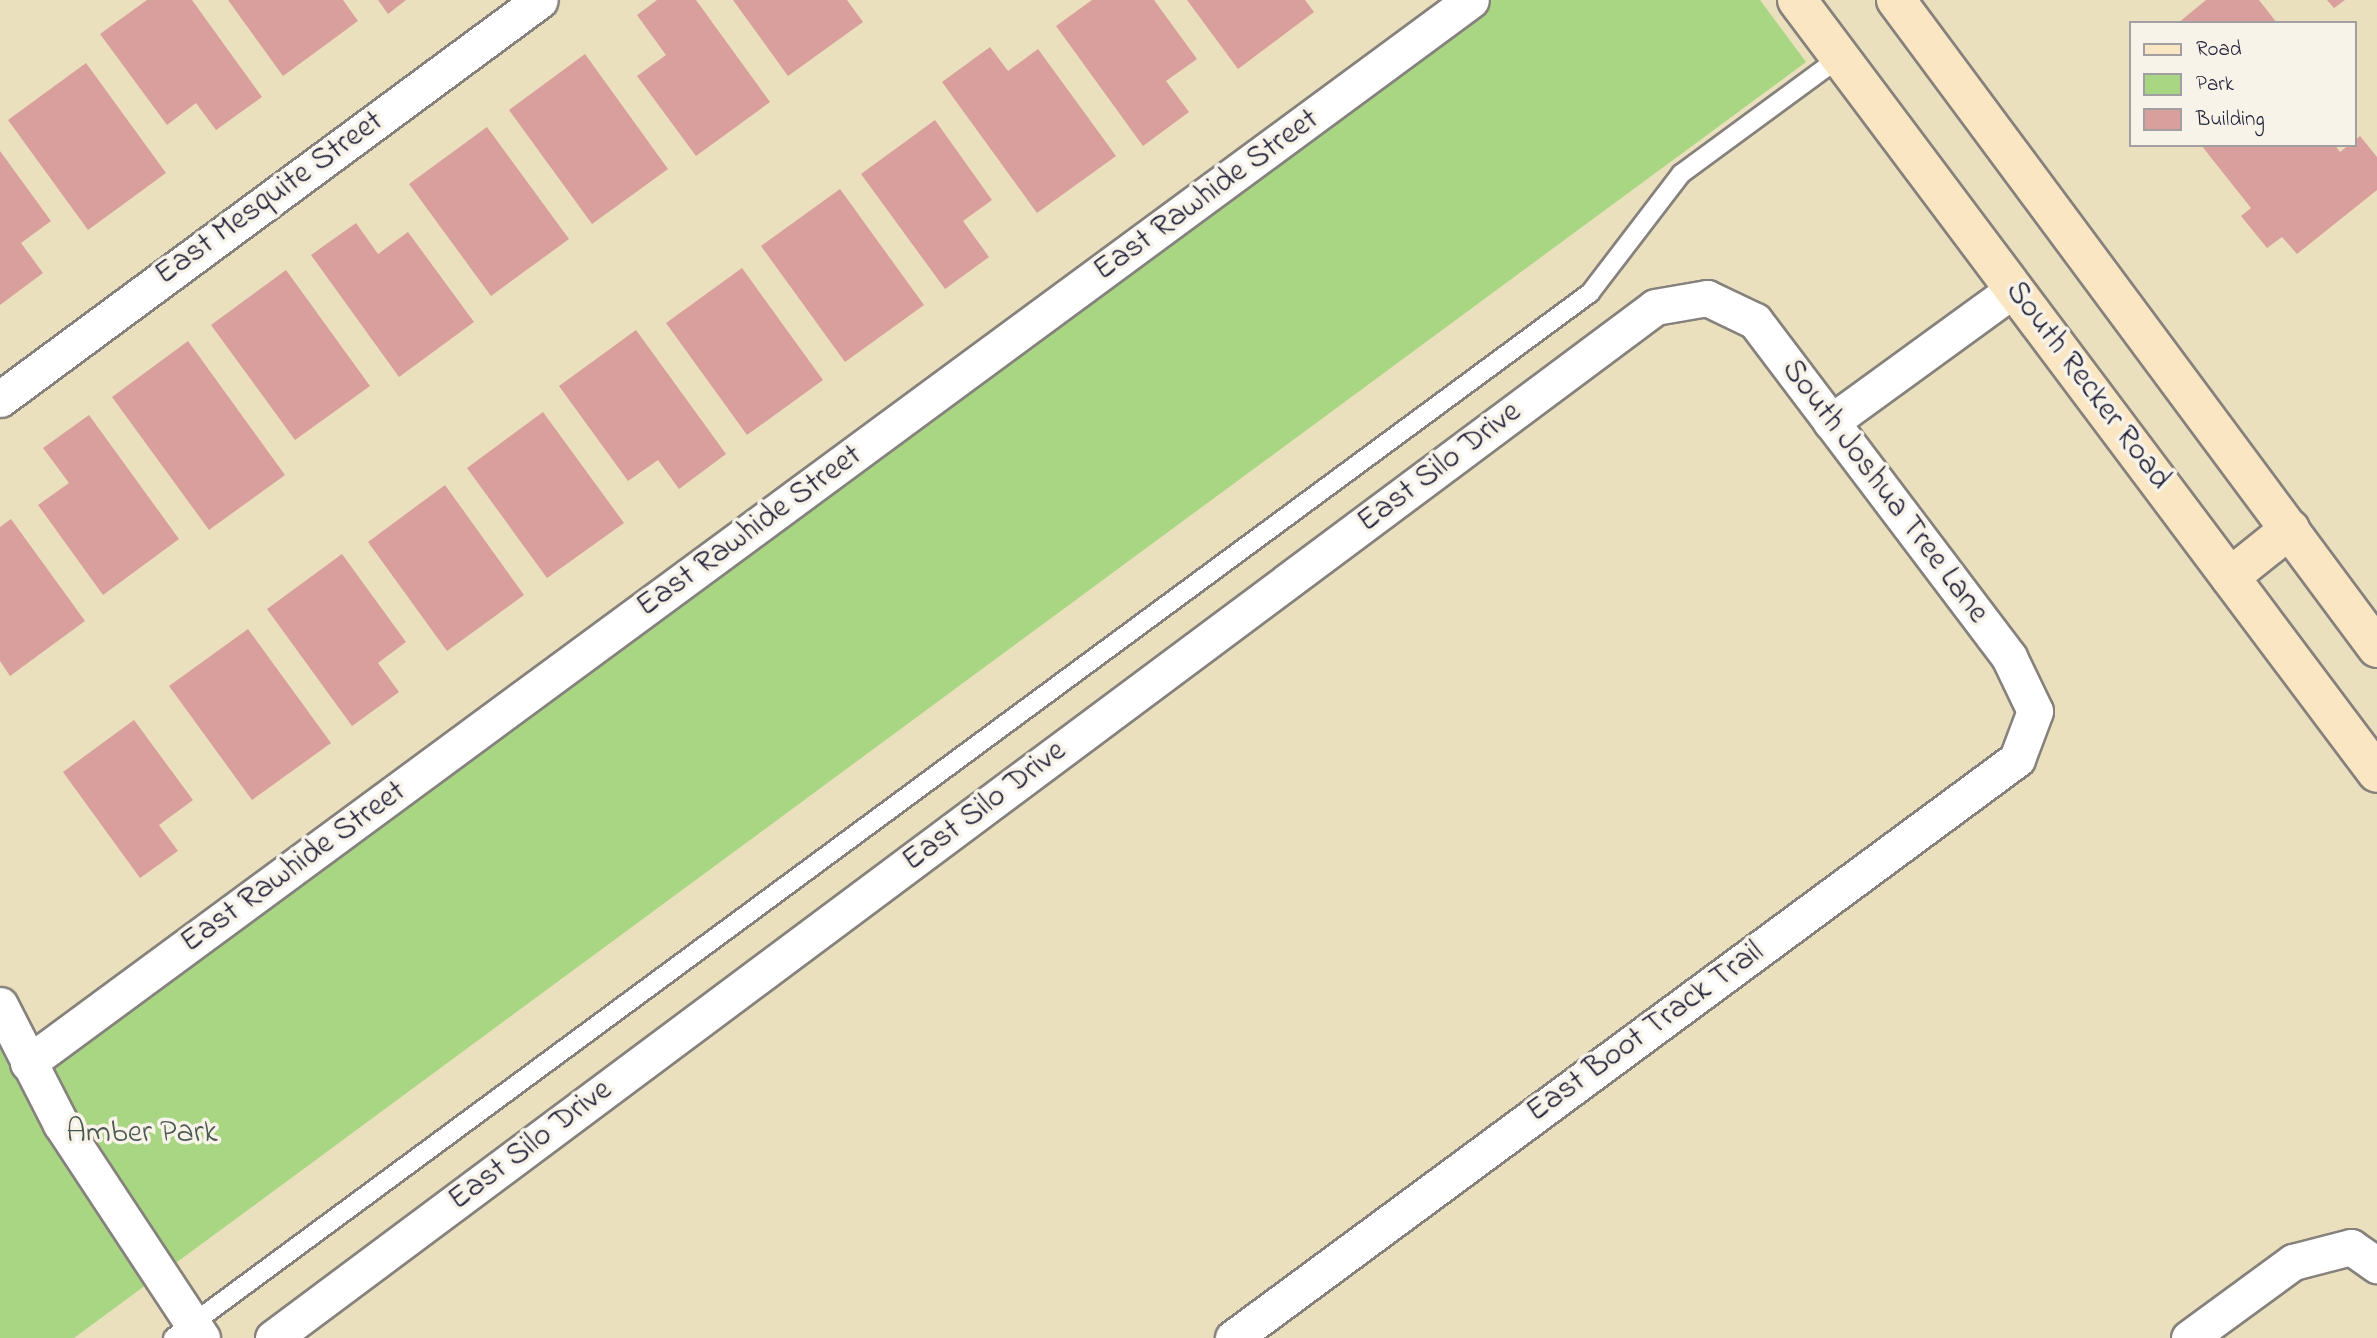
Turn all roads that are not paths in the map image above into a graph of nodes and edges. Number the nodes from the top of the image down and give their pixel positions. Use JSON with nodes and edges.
{"nodes":[{"id":1,"x":540,"y":0,"type":"edge"},
{"id":2,"x":1471,"y":0,"type":"edge"},
{"id":3,"x":1797,"y":0,"type":"edge"},
{"id":4,"x":1896,"y":0,"type":"edge"},
{"id":5,"x":1840,"y":57,"type":"junction"},
{"id":6,"x":2014,"y":289,"type":"junction"},
{"id":7,"x":1707,"y":298,"type":"joint"},
{"id":8,"x":0,"y":398,"type":"edge"},
{"id":9,"x":1831,"y":422,"type":"junction"},
{"id":10,"x":2290,"y":529,"type":"junction"},
{"id":11,"x":2230,"y":577,"type":"junction"},
{"id":12,"x":2377,"y":648,"type":"edge"},
{"id":13,"x":2035,"y":711,"type":"joint"},
{"id":14,"x":2377,"y":774,"type":"edge"},
{"id":15,"x":0,"y":1005,"type":"edge"},
{"id":16,"x":28,"y":1063,"type":"junction"},
{"id":17,"x":2364,"y":1256,"type":"edge"},
{"id":18,"x":188,"y":1334,"type":"edge"},
{"id":19,"x":273,"y":1338,"type":"edge"},
{"id":20,"x":1233,"y":1338,"type":"edge"},
{"id":21,"x":2189,"y":1338,"type":"edge"}],
"edges":[{"from":1,"to":8,"type":"street","name":"East Mesquite Street"},
{"from":2,"to":16,"type":"street","name":"East Rawhide Street"},
{"from":3,"to":5,"type":"main road","name":"South Recker Road"},
{"from":4,"to":10,"type":"main road"},
{"from":5,"to":6,"type":"main road","name":"South Recker Road"},
{"from":5,"to":18,"type":"lane"},
{"from":6,"to":9,"type":"street"},
{"from":6,"to":11,"type":"main road","name":"South Recker Road"},
{"from":7,"to":9,"type":"street","name":"South Joshua Tree Lane"},
{"from":7,"to":19,"type":"street","name":"East Silo Drive"},
{"from":9,"to":13,"type":"street","name":"South Joshua Tree Lane"},
{"from":10,"to":11,"type":"main road"},
{"from":10,"to":12,"type":"main road"},
{"from":11,"to":14,"type":"main road","name":"South Recker Road"},
{"from":13,"to":20,"type":"street","name":"East Boot Track Trail"},
{"from":15,"to":16,"type":"street"},
{"from":16,"to":18,"type":"street"},
{"from":17,"to":21,"type":"street"}]}
